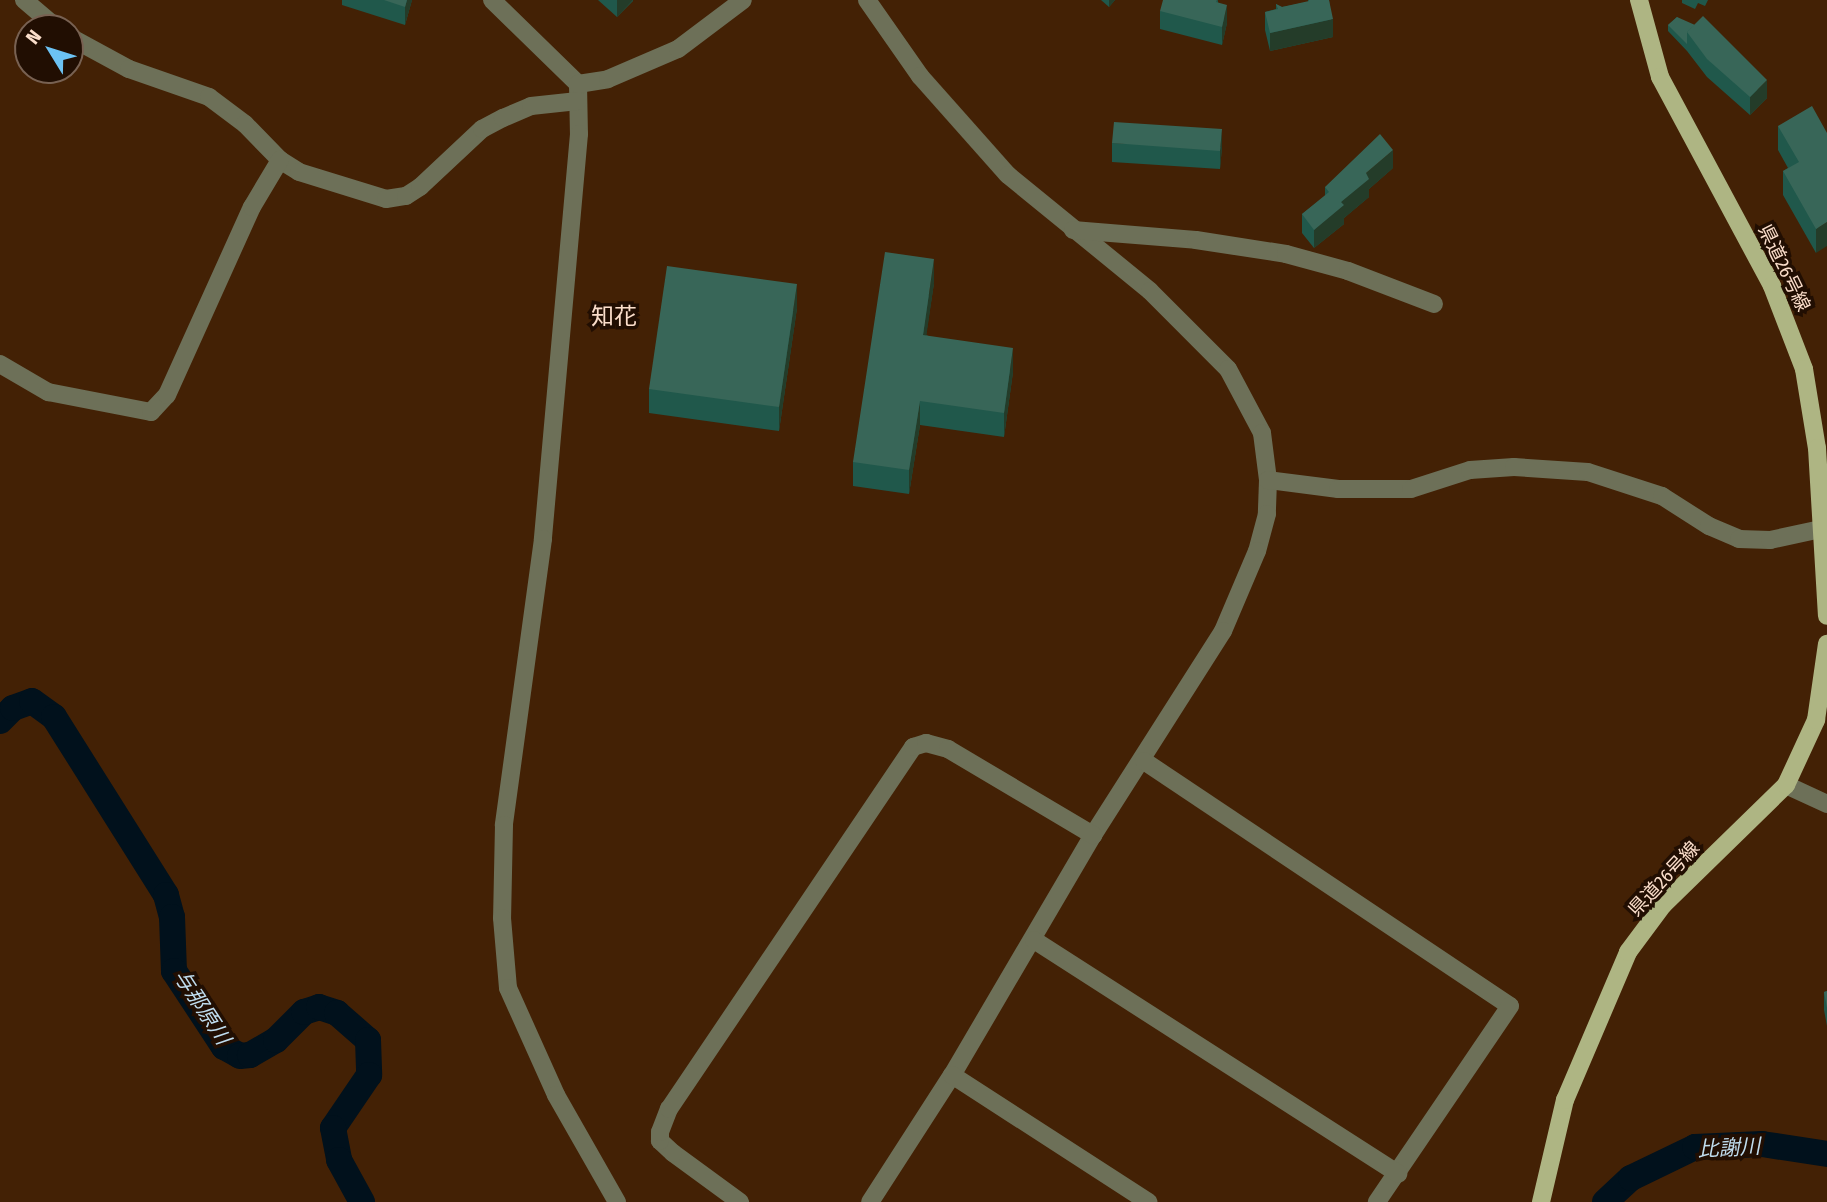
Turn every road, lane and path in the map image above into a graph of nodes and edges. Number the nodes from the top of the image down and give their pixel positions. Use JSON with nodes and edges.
{"nodes":[{"id":1,"x":24,"y":0,"type":"edge"},
{"id":2,"x":492,"y":0,"type":"edge"},
{"id":3,"x":743,"y":0,"type":"edge"},
{"id":4,"x":867,"y":0,"type":"edge"},
{"id":5,"x":1639,"y":0,"type":"edge"},
{"id":6,"x":40,"y":14,"type":"edge"},
{"id":7,"x":84,"y":45,"type":"edge"},
{"id":8,"x":578,"y":92,"type":"junction"},
{"id":9,"x":280,"y":160,"type":"junction"},
{"id":10,"x":1073,"y":230,"type":"junction"},
{"id":11,"x":1434,"y":304,"type":"dead end"},
{"id":12,"x":0,"y":364,"type":"edge"},
{"id":13,"x":1268,"y":480,"type":"junction"},
{"id":14,"x":1821,"y":529,"type":"junction"},
{"id":15,"x":1827,"y":616,"type":"edge"},
{"id":16,"x":1827,"y":644,"type":"edge"},
{"id":17,"x":1144,"y":761,"type":"junction"},
{"id":18,"x":1786,"y":785,"type":"junction"},
{"id":19,"x":1827,"y":804,"type":"edge"},
{"id":20,"x":1093,"y":835,"type":"junction"},
{"id":21,"x":1034,"y":940,"type":"junction"},
{"id":22,"x":952,"y":1075,"type":"junction"},
{"id":23,"x":1398,"y":1174,"type":"junction"},
{"id":24,"x":617,"y":1202,"type":"edge"},
{"id":25,"x":740,"y":1202,"type":"edge"},
{"id":26,"x":870,"y":1202,"type":"edge"},
{"id":27,"x":1148,"y":1202,"type":"edge"},
{"id":28,"x":1377,"y":1202,"type":"edge"},
{"id":29,"x":1541,"y":1202,"type":"edge"}],
"edges":[{"from":1,"to":6,"type":"street"},
{"from":2,"to":8,"type":"street"},
{"from":3,"to":8,"type":"street"},
{"from":4,"to":10,"type":"street"},
{"from":5,"to":14,"type":"main road","name":"県道26号線"},
{"from":7,"to":9,"type":"street"},
{"from":8,"to":9,"type":"street"},
{"from":8,"to":24,"type":"street"},
{"from":9,"to":12,"type":"street"},
{"from":10,"to":11,"type":"street"},
{"from":10,"to":13,"type":"street"},
{"from":13,"to":14,"type":"street"},
{"from":13,"to":17,"type":"street"},
{"from":14,"to":15,"type":"main road","name":"県道26号線"},
{"from":16,"to":18,"type":"main road","name":"県道26号線"},
{"from":17,"to":20,"type":"street"},
{"from":17,"to":23,"type":"street"},
{"from":18,"to":19,"type":"street"},
{"from":18,"to":29,"type":"main road","name":"県道26号線"},
{"from":20,"to":21,"type":"street"},
{"from":20,"to":25,"type":"street"},
{"from":21,"to":22,"type":"street"},
{"from":21,"to":23,"type":"street"},
{"from":22,"to":26,"type":"street"},
{"from":22,"to":27,"type":"street"},
{"from":23,"to":28,"type":"street"}]}
